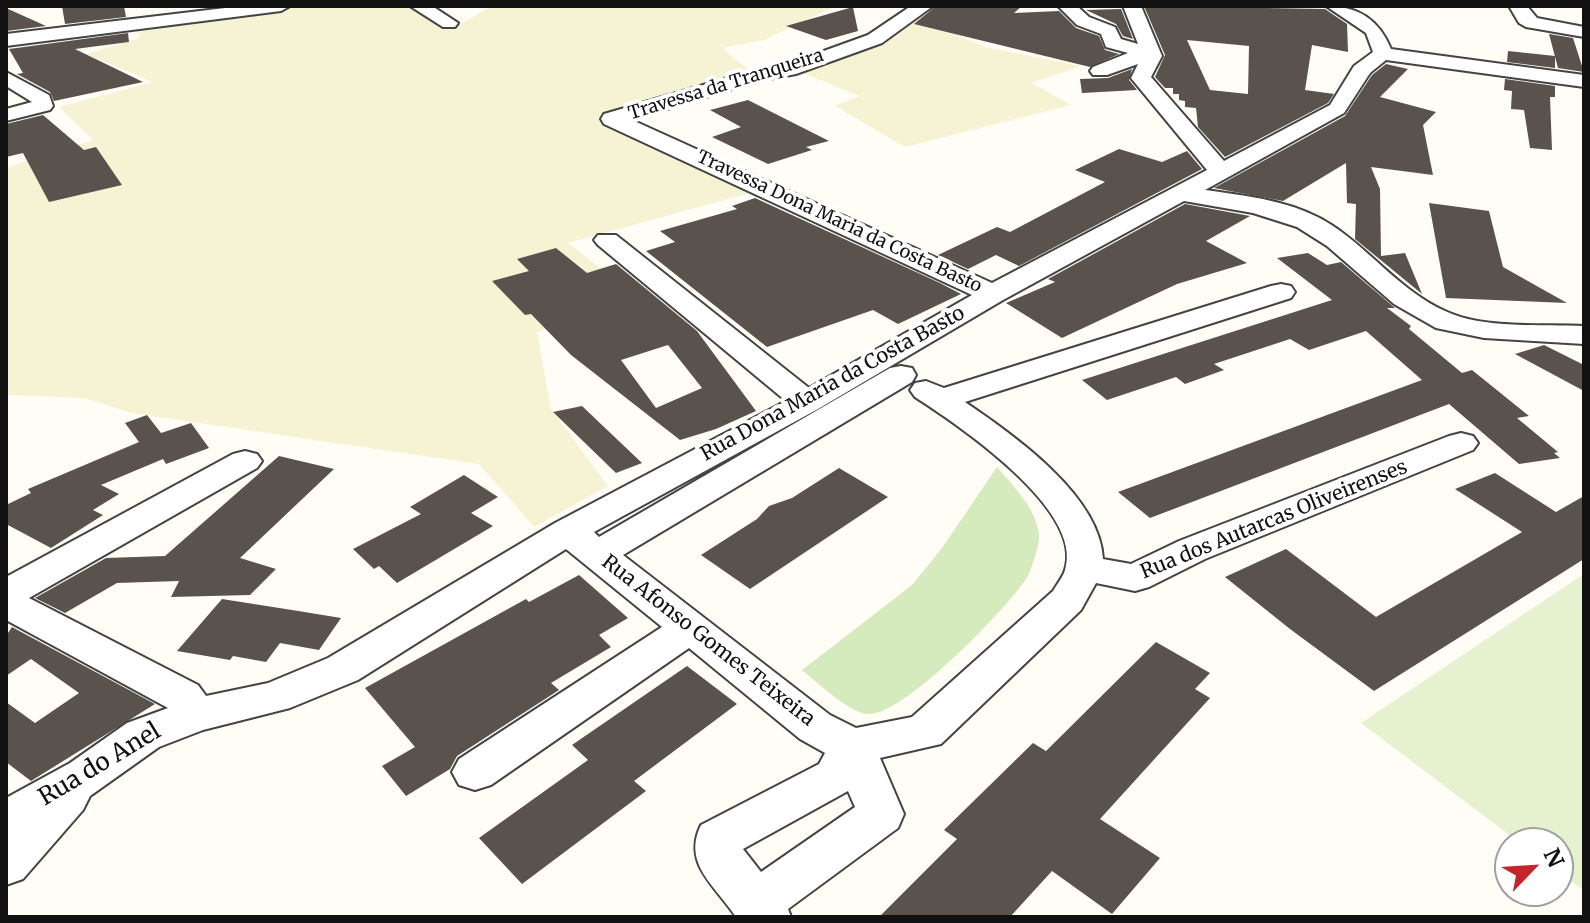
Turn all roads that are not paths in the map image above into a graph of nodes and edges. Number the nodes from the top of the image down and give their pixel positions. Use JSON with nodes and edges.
{"nodes":[{"id":1,"x":193,"y":6,"type":"edge"},
{"id":2,"x":281,"y":6,"type":"edge"},
{"id":3,"x":419,"y":6,"type":"edge"},
{"id":4,"x":924,"y":6,"type":"edge"},
{"id":5,"x":1067,"y":6,"type":"edge"},
{"id":6,"x":1132,"y":6,"type":"edge"},
{"id":7,"x":1335,"y":6,"type":"edge"},
{"id":8,"x":1518,"y":6,"type":"edge"},
{"id":9,"x":245,"y":13,"type":"junction"},
{"id":10,"x":449,"y":23,"type":"dead end"},
{"id":11,"x":1584,"y":32,"type":"edge"},
{"id":12,"x":6,"y":40,"type":"edge"},
{"id":13,"x":1384,"y":54,"type":"junction"},
{"id":14,"x":6,"y":78,"type":"edge"},
{"id":15,"x":1141,"y":78,"type":"junction"},
{"id":16,"x":1584,"y":81,"type":"edge"},
{"id":17,"x":6,"y":115,"type":"edge"},
{"id":18,"x":612,"y":119,"type":"joint"},
{"id":19,"x":1221,"y":172,"type":"junction"},
{"id":20,"x":1180,"y":193,"type":"junction"},
{"id":21,"x":607,"y":240,"type":"dead end"},
{"id":22,"x":1281,"y":292,"type":"dead end"},
{"id":23,"x":993,"y":294,"type":"junction"},
{"id":24,"x":1584,"y":335,"type":"edge"},
{"id":25,"x":890,"y":367,"type":"junction"},
{"id":26,"x":941,"y":399,"type":"junction"},
{"id":27,"x":807,"y":402,"type":"junction"},
{"id":28,"x":1461,"y":443,"type":"dead end"},
{"id":29,"x":245,"y":461,"type":"dead end"},
{"id":30,"x":582,"y":543,"type":"junction"},
{"id":31,"x":1085,"y":568,"type":"junction"},
{"id":32,"x":12,"y":611,"type":"edge"},
{"id":33,"x":691,"y":627,"type":"junction"},
{"id":34,"x":196,"y":715,"type":"junction"},
{"id":35,"x":852,"y":746,"type":"junction"},
{"id":36,"x":475,"y":772,"type":"dead end"},
{"id":37,"x":86,"y":776,"type":"junction"},
{"id":38,"x":6,"y":821,"type":"edge"},
{"id":39,"x":6,"y":864,"type":"edge"},
{"id":40,"x":760,"y":910,"type":"edge"}],
"edges":[{"from":1,"to":9,"type":"street"},
{"from":2,"to":9,"type":"street"},
{"from":3,"to":10,"type":"street"},
{"from":4,"to":18,"type":"street","name":"Travessa da Tranqueira"},
{"from":5,"to":15,"type":"street"},
{"from":6,"to":15,"type":"street"},
{"from":7,"to":13,"type":"street"},
{"from":8,"to":11,"type":"street"},
{"from":9,"to":12,"type":"street"},
{"from":13,"to":16,"type":"street"},
{"from":13,"to":19,"type":"street","name":"Rua Dona Maria da Costa Basto"},
{"from":14,"to":17,"type":"street"},
{"from":15,"to":19,"type":"street"},
{"from":18,"to":23,"type":"street","name":"Travessa Dona Maria da Costa Basto"},
{"from":19,"to":20,"type":"street","name":"Rua Dona Maria da Costa Basto"},
{"from":20,"to":23,"type":"street","name":"Rua Dona Maria da Costa Basto"},
{"from":20,"to":24,"type":"street"},
{"from":21,"to":27,"type":"street"},
{"from":22,"to":26,"type":"street"},
{"from":23,"to":25,"type":"street","name":"Rua Dona Maria da Costa Basto"},
{"from":25,"to":26,"type":"street"},
{"from":25,"to":27,"type":"street","name":"Rua Dona Maria da Costa Basto"},
{"from":25,"to":30,"type":"street"},
{"from":26,"to":31,"type":"street"},
{"from":27,"to":30,"type":"street","name":"Rua Dona Maria da Costa Basto"},
{"from":28,"to":31,"type":"street","name":"Rua dos Autarcas Oliveirenses"},
{"from":29,"to":32,"type":"street"},
{"from":30,"to":33,"type":"street","name":"Rua Afonso Gomes Teixeira"},
{"from":30,"to":34,"type":"street","name":"Rua Dona Maria da Costa Basto"},
{"from":31,"to":35,"type":"street"},
{"from":32,"to":34,"type":"street"},
{"from":33,"to":35,"type":"street","name":"Rua Afonso Gomes Teixeira"},
{"from":33,"to":36,"type":"street"},
{"from":34,"to":37,"type":"street","name":"Rua do Anel"},
{"from":35,"to":40,"type":"street"},
{"from":35,"to":40,"type":"street"},
{"from":37,"to":38,"type":"street","name":"Rua do Anel"},
{"from":37,"to":39,"type":"street"}]}
